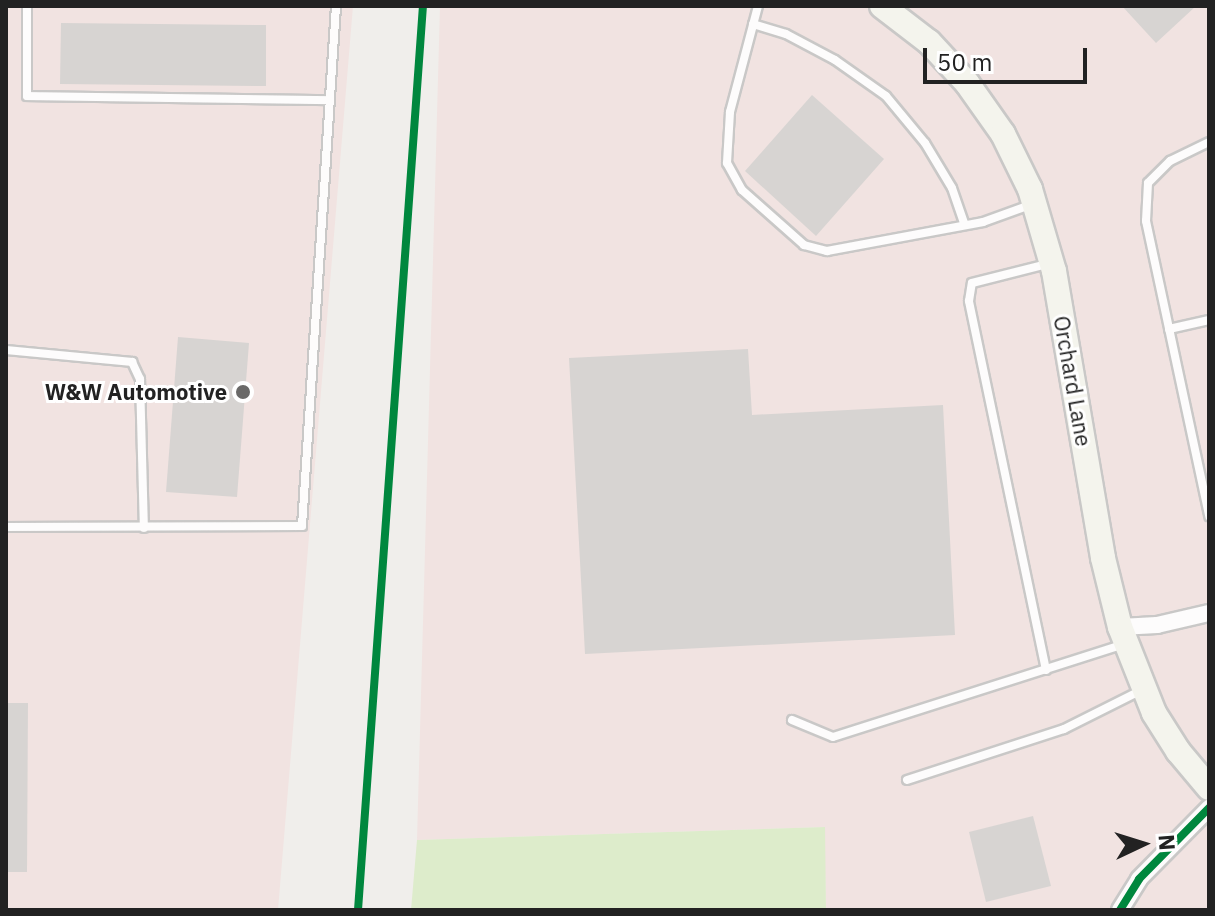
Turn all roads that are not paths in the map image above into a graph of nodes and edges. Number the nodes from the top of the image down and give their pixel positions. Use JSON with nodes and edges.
{"nodes":[{"id":1,"x":27,"y":6,"type":"edge"},
{"id":2,"x":336,"y":6,"type":"edge"},
{"id":3,"x":758,"y":6,"type":"edge"},
{"id":4,"x":882,"y":6,"type":"edge"},
{"id":5,"x":753,"y":24,"type":"junction"},
{"id":6,"x":330,"y":100,"type":"junction"},
{"id":7,"x":1209,"y":142,"type":"edge"},
{"id":8,"x":1035,"y":203,"type":"junction"},
{"id":9,"x":965,"y":225,"type":"junction"},
{"id":10,"x":1052,"y":263,"type":"junction"},
{"id":11,"x":1209,"y":320,"type":"edge"},
{"id":12,"x":1169,"y":329,"type":"junction"},
{"id":13,"x":6,"y":350,"type":"edge"},
{"id":14,"x":1209,"y":516,"type":"edge"},
{"id":15,"x":6,"y":527,"type":"edge"},
{"id":16,"x":144,"y":528,"type":"junction"},
{"id":17,"x":1209,"y":613,"type":"edge"},
{"id":18,"x":1123,"y":636,"type":"junction"},
{"id":19,"x":1046,"y":670,"type":"junction"},
{"id":20,"x":1143,"y":689,"type":"junction"},
{"id":21,"x":792,"y":720,"type":"dead end"},
{"id":22,"x":907,"y":780,"type":"dead end"},
{"id":23,"x":1209,"y":788,"type":"edge"},
{"id":24,"x":1209,"y":808,"type":"edge"},
{"id":25,"x":1120,"y":910,"type":"edge"}],
"edges":[{"from":1,"to":6,"type":"lane"},
{"from":2,"to":6,"type":"lane"},
{"from":3,"to":5,"type":"lane"},
{"from":4,"to":8,"type":"main road","name":"Orchard Lane"},
{"from":5,"to":9,"type":"lane"},
{"from":5,"to":9,"type":"lane"},
{"from":6,"to":16,"type":"lane"},
{"from":7,"to":12,"type":"lane"},
{"from":8,"to":9,"type":"lane"},
{"from":8,"to":10,"type":"main road","name":"Orchard Lane"},
{"from":10,"to":18,"type":"main road","name":"Orchard Lane"},
{"from":10,"to":19,"type":"lane"},
{"from":11,"to":12,"type":"lane"},
{"from":12,"to":14,"type":"lane"},
{"from":13,"to":16,"type":"lane"},
{"from":15,"to":16,"type":"lane"},
{"from":17,"to":18,"type":"street"},
{"from":18,"to":19,"type":"lane"},
{"from":18,"to":20,"type":"main road","name":"Orchard Lane"},
{"from":19,"to":21,"type":"lane"},
{"from":20,"to":22,"type":"lane"},
{"from":20,"to":23,"type":"main road","name":"Orchard Lane"},
{"from":24,"to":25,"type":"street"}]}
